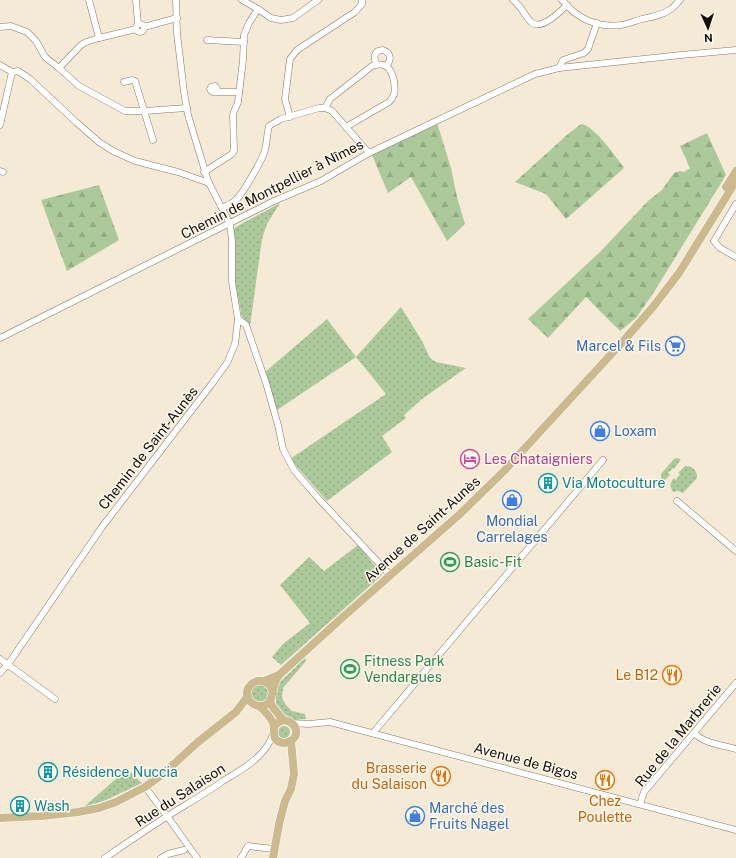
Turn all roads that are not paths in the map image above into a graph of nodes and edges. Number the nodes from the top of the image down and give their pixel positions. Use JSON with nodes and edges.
{"nodes":[{"id":1,"x":89,"y":0,"type":"edge"},
{"id":2,"x":136,"y":0,"type":"edge"},
{"id":3,"x":176,"y":0,"type":"edge"},
{"id":4,"x":242,"y":0,"type":"edge"},
{"id":5,"x":318,"y":0,"type":"edge"},
{"id":6,"x":362,"y":0,"type":"edge"},
{"id":7,"x":513,"y":0,"type":"edge"},
{"id":8,"x":562,"y":0,"type":"edge"},
{"id":9,"x":680,"y":0,"type":"edge"},
{"id":10,"x":567,"y":6,"type":"junction"},
{"id":11,"x":258,"y":9,"type":"junction"},
{"id":12,"x":177,"y":18,"type":"junction"},
{"id":13,"x":596,"y":23,"type":"junction"},
{"id":14,"x":0,"y":27,"type":"edge"},
{"id":15,"x":139,"y":27,"type":"junction"},
{"id":16,"x":99,"y":38,"type":"junction"},
{"id":17,"x":207,"y":40,"type":"dead end"},
{"id":18,"x":244,"y":42,"type":"junction"},
{"id":19,"x":736,"y":50,"type":"edge"},
{"id":20,"x":377,"y":64,"type":"junction"},
{"id":21,"x":0,"y":65,"type":"edge"},
{"id":22,"x":386,"y":66,"type":"junction"},
{"id":23,"x":59,"y":68,"type":"junction"},
{"id":24,"x":559,"y":68,"type":"junction"},
{"id":25,"x":12,"y":72,"type":"junction"},
{"id":26,"x":124,"y":82,"type":"dead end"},
{"id":27,"x":215,"y":91,"type":"dead end"},
{"id":28,"x":239,"y":92,"type":"junction"},
{"id":29,"x":187,"y":108,"type":"junction"},
{"id":30,"x":325,"y":108,"type":"junction"},
{"id":31,"x":144,"y":111,"type":"junction"},
{"id":32,"x":290,"y":116,"type":"junction"},
{"id":33,"x":0,"y":125,"type":"edge"},
{"id":34,"x":346,"y":128,"type":"junction"},
{"id":35,"x":153,"y":140,"type":"dead end"},
{"id":36,"x":369,"y":153,"type":"junction"},
{"id":37,"x":736,"y":171,"type":"edge"},
{"id":38,"x":204,"y":172,"type":"junction"},
{"id":39,"x":736,"y":181,"type":"edge"},
{"id":40,"x":209,"y":183,"type":"junction"},
{"id":41,"x":734,"y":189,"type":"edge"},
{"id":42,"x":736,"y":204,"type":"edge"},
{"id":43,"x":222,"y":208,"type":"junction"},
{"id":44,"x":230,"y":224,"type":"junction"},
{"id":45,"x":735,"y":255,"type":"edge"},
{"id":46,"x":668,"y":286,"type":"junction"},
{"id":47,"x":238,"y":318,"type":"junction"},
{"id":48,"x":0,"y":338,"type":"edge"},
{"id":49,"x":603,"y":460,"type":"dead end"},
{"id":50,"x":677,"y":501,"type":"dead end"},
{"id":51,"x":736,"y":551,"type":"edge"},
{"id":52,"x":390,"y":575,"type":"junction"},
{"id":53,"x":0,"y":659,"type":"edge"},
{"id":54,"x":8,"y":665,"type":"junction"},
{"id":55,"x":0,"y":673,"type":"edge"},
{"id":56,"x":279,"y":675,"type":"junction"},
{"id":57,"x":264,"y":681,"type":"junction"},
{"id":58,"x":736,"y":683,"type":"edge"},
{"id":59,"x":248,"y":696,"type":"junction"},
{"id":60,"x":272,"y":697,"type":"junction"},
{"id":61,"x":55,"y":699,"type":"dead end"},
{"id":62,"x":257,"y":706,"type":"junction"},
{"id":63,"x":236,"y":712,"type":"junction"},
{"id":64,"x":283,"y":720,"type":"junction"},
{"id":65,"x":292,"y":723,"type":"junction"},
{"id":66,"x":309,"y":724,"type":"junction"},
{"id":67,"x":274,"y":731,"type":"junction"},
{"id":68,"x":296,"y":732,"type":"junction"},
{"id":69,"x":373,"y":733,"type":"junction"},
{"id":70,"x":694,"y":733,"type":"junction"},
{"id":71,"x":286,"y":742,"type":"junction"},
{"id":72,"x":736,"y":749,"type":"edge"},
{"id":73,"x":265,"y":750,"type":"junction"},
{"id":74,"x":144,"y":787,"type":"junction"},
{"id":75,"x":640,"y":804,"type":"junction"},
{"id":76,"x":167,"y":816,"type":"junction"},
{"id":77,"x":0,"y":818,"type":"edge"},
{"id":78,"x":736,"y":830,"type":"edge"},
{"id":79,"x":184,"y":850,"type":"dead end"},
{"id":80,"x":273,"y":854,"type":"edge"},
{"id":81,"x":115,"y":855,"type":"edge"},
{"id":82,"x":105,"y":858,"type":"edge"},
{"id":83,"x":161,"y":858,"type":"edge"},
{"id":84,"x":197,"y":858,"type":"edge"},
{"id":85,"x":241,"y":858,"type":"edge"}],
"edges":[{"from":1,"to":16,"type":"street"},
{"from":2,"to":15,"type":"street"},
{"from":3,"to":12,"type":"street"},
{"from":4,"to":11,"type":"street"},
{"from":5,"to":11,"type":"street"},
{"from":6,"to":32,"type":"street"},
{"from":7,"to":10,"type":"street"},
{"from":8,"to":10,"type":"street"},
{"from":9,"to":13,"type":"street"},
{"from":10,"to":13,"type":"street"},
{"from":11,"to":18,"type":"street"},
{"from":12,"to":15,"type":"street"},
{"from":12,"to":29,"type":"street"},
{"from":13,"to":24,"type":"street"},
{"from":14,"to":23,"type":"street"},
{"from":15,"to":16,"type":"street"},
{"from":16,"to":23,"type":"street"},
{"from":17,"to":18,"type":"street"},
{"from":18,"to":28,"type":"street"},
{"from":19,"to":24,"type":"street","name":"Chemin de Montpellier à Nîmes"},
{"from":20,"to":22,"type":"street"},
{"from":20,"to":22,"type":"street"},
{"from":20,"to":30,"type":"street"},
{"from":21,"to":25,"type":"street"},
{"from":22,"to":34,"type":"street"},
{"from":23,"to":31,"type":"street"},
{"from":24,"to":36,"type":"street","name":"Chemin de Montpellier à Nîmes"},
{"from":25,"to":33,"type":"street"},
{"from":25,"to":40,"type":"street"},
{"from":26,"to":31,"type":"street"},
{"from":27,"to":28,"type":"street"},
{"from":28,"to":38,"type":"street"},
{"from":29,"to":31,"type":"street"},
{"from":29,"to":38,"type":"street"},
{"from":30,"to":32,"type":"street"},
{"from":30,"to":34,"type":"street"},
{"from":31,"to":35,"type":"street"},
{"from":32,"to":43,"type":"street"},
{"from":34,"to":36,"type":"street"},
{"from":36,"to":44,"type":"street","name":"Chemin de Montpellier à Nîmes"},
{"from":37,"to":46,"type":"main road","name":"Avenue de Saint-Aunès"},
{"from":38,"to":40,"type":"street"},
{"from":39,"to":41,"type":"main road","name":"Avenue de Saint-Aunès"},
{"from":40,"to":43,"type":"street"},
{"from":41,"to":46,"type":"main road","name":"Avenue de Saint-Aunès"},
{"from":42,"to":45,"type":"street"},
{"from":43,"to":44,"type":"street"},
{"from":44,"to":47,"type":"street","name":"Chemin de Saint-Aunès"},
{"from":44,"to":48,"type":"street","name":"Chemin de Montpellier à Nîmes"},
{"from":46,"to":52,"type":"main road","name":"Avenue de Saint-Aunès"},
{"from":47,"to":52,"type":"street"},
{"from":47,"to":54,"type":"street","name":"Chemin de Saint-Aunès"},
{"from":49,"to":69,"type":"street"},
{"from":50,"to":51,"type":"street"},
{"from":52,"to":56,"type":"main road","name":"Avenue de Saint-Aunès"},
{"from":53,"to":54,"type":"street"},
{"from":54,"to":55,"type":"street","name":"Chemin de Saint-Aunès"},
{"from":54,"to":61,"type":"street"},
{"from":56,"to":57,"type":"main road","name":"Avenue de Saint-Aunès"},
{"from":56,"to":60,"type":"main road","name":"Avenue de Saint-Aunès"},
{"from":57,"to":59,"type":"main road"},
{"from":57,"to":60,"type":"main road"},
{"from":58,"to":70,"type":"street","name":"Rue de la Marbrerie"},
{"from":59,"to":62,"type":"main road"},
{"from":59,"to":63,"type":"main road"},
{"from":60,"to":62,"type":"main road"},
{"from":60,"to":64,"type":"main road"},
{"from":62,"to":63,"type":"main road"},
{"from":62,"to":67,"type":"main road"},
{"from":63,"to":74,"type":"main road"},
{"from":64,"to":65,"type":"main road"},
{"from":64,"to":67,"type":"main road"},
{"from":65,"to":66,"type":"street","name":"Avenue de Bigos"},
{"from":65,"to":68,"type":"main road"},
{"from":66,"to":68,"type":"street","name":"Avenue de Bigos"},
{"from":66,"to":69,"type":"street","name":"Avenue de Bigos"},
{"from":67,"to":71,"type":"main road"},
{"from":67,"to":73,"type":"street","name":"Rue du Salaison"},
{"from":68,"to":71,"type":"main road"},
{"from":69,"to":75,"type":"street","name":"Avenue de Bigos"},
{"from":70,"to":72,"type":"street"},
{"from":70,"to":75,"type":"street","name":"Rue de la Marbrerie"},
{"from":71,"to":73,"type":"street","name":"Rue du Salaison"},
{"from":71,"to":80,"type":"main road"},
{"from":73,"to":76,"type":"street","name":"Rue du Salaison"},
{"from":74,"to":76,"type":"street"},
{"from":74,"to":77,"type":"main road"},
{"from":75,"to":78,"type":"street","name":"Avenue de Bigos"},
{"from":76,"to":81,"type":"street","name":"Rue du Salaison"},
{"from":76,"to":84,"type":"street"},
{"from":79,"to":83,"type":"street"},
{"from":80,"to":85,"type":"street"},
{"from":81,"to":82,"type":"street","name":"Rue du Salaison"}]}
